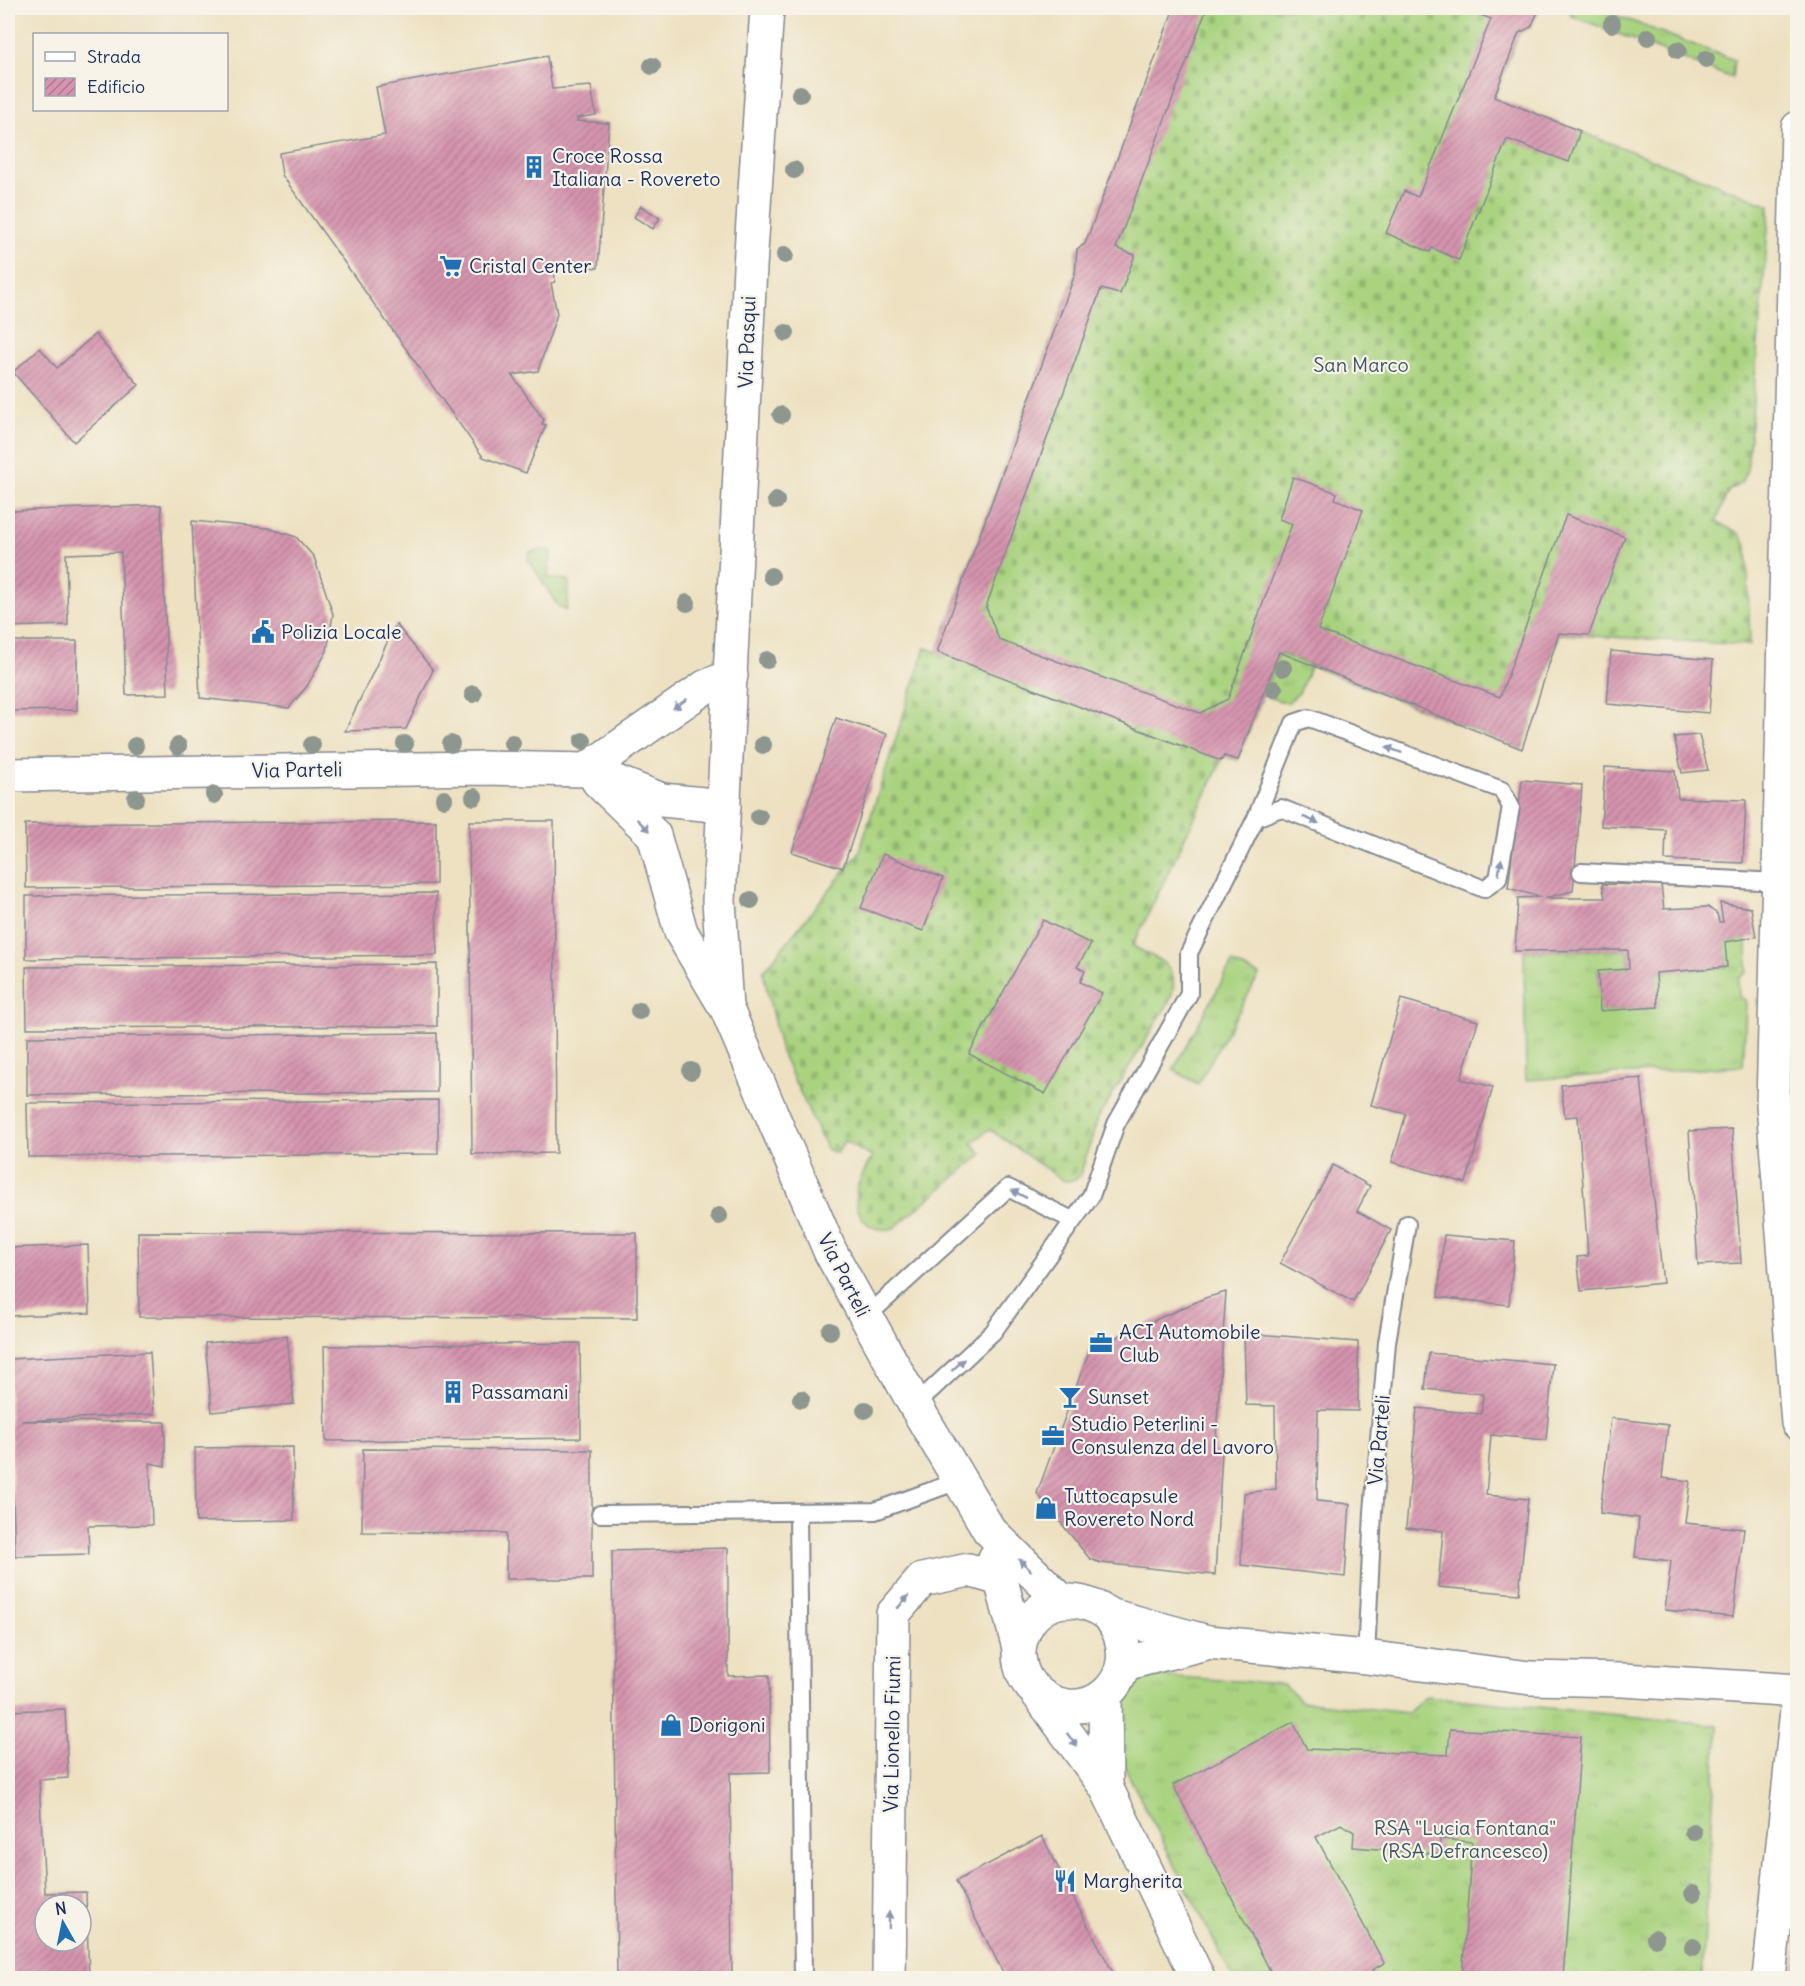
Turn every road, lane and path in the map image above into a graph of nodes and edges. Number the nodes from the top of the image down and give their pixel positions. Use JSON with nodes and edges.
{"nodes":[{"id":1,"x":767,"y":8,"type":"edge"},
{"id":2,"x":1797,"y":128,"type":"edge"},
{"id":3,"x":731,"y":676,"type":"junction"},
{"id":4,"x":586,"y":770,"type":"junction"},
{"id":5,"x":8,"y":774,"type":"edge"},
{"id":6,"x":724,"y":806,"type":"junction"},
{"id":7,"x":1256,"y":818,"type":"junction"},
{"id":8,"x":1581,"y":872,"type":"dead end"},
{"id":9,"x":1779,"y":882,"type":"junction"},
{"id":10,"x":726,"y":1007,"type":"junction"},
{"id":11,"x":1072,"y":1220,"type":"junction"},
{"id":12,"x":1407,"y":1224,"type":"dead end"},
{"id":13,"x":866,"y":1317,"type":"junction"},
{"id":14,"x":1794,"y":1331,"type":"edge"},
{"id":15,"x":915,"y":1405,"type":"junction"},
{"id":16,"x":1797,"y":1423,"type":"edge"},
{"id":17,"x":958,"y":1480,"type":"junction"},
{"id":18,"x":798,"y":1512,"type":"junction"},
{"id":19,"x":600,"y":1514,"type":"dead end"},
{"id":20,"x":989,"y":1530,"type":"junction"},
{"id":21,"x":1000,"y":1579,"type":"junction"},
{"id":22,"x":1062,"y":1601,"type":"junction"},
{"id":23,"x":1109,"y":1615,"type":"junction"},
{"id":24,"x":1208,"y":1642,"type":"junction"},
{"id":25,"x":1019,"y":1648,"type":"junction"},
{"id":26,"x":1366,"y":1657,"type":"junction"},
{"id":27,"x":1124,"y":1664,"type":"junction"},
{"id":28,"x":1797,"y":1691,"type":"edge"},
{"id":29,"x":1038,"y":1694,"type":"junction"},
{"id":30,"x":1105,"y":1695,"type":"junction"},
{"id":31,"x":1797,"y":1700,"type":"edge"},
{"id":32,"x":1106,"y":1786,"type":"junction"},
{"id":33,"x":803,"y":1978,"type":"edge"},
{"id":34,"x":889,"y":1978,"type":"edge"},
{"id":35,"x":1198,"y":1978,"type":"edge"},
{"id":36,"x":1769,"y":1978,"type":"edge"}],
"edges":[{"from":1,"to":3,"type":"street","name":"Via Pasqui"},
{"from":2,"to":9,"type":"street"},
{"from":3,"to":4,"type":"street","one_way":true},
{"from":3,"to":6,"type":"street","name":"Via Parteli"},
{"from":4,"to":5,"type":"street","name":"Via Parteli"},
{"from":4,"to":6,"type":"street","name":"Via Parteli"},
{"from":4,"to":10,"type":"street","name":"Via Parteli","one_way":true},
{"from":6,"to":10,"type":"street","name":"Via Parteli"},
{"from":7,"to":7,"type":"lane","one_way":true},
{"from":7,"to":11,"type":"lane"},
{"from":8,"to":9,"type":"lane"},
{"from":9,"to":14,"type":"street"},
{"from":10,"to":13,"type":"street","name":"Via Parteli"},
{"from":11,"to":13,"type":"lane","one_way":true},
{"from":15,"to":11,"type":"lane","one_way":true},
{"from":12,"to":26,"type":"lane","name":"Via Parteli"},
{"from":13,"to":15,"type":"street","name":"Via Parteli"},
{"from":14,"to":16,"type":"street"},
{"from":15,"to":17,"type":"street","name":"Via Parteli"},
{"from":17,"to":18,"type":"lane"},
{"from":17,"to":20,"type":"street","name":"Via Parteli"},
{"from":18,"to":19,"type":"lane"},
{"from":18,"to":33,"type":"lane"},
{"from":20,"to":21,"type":"street","name":"Via Parteli"},
{"from":22,"to":20,"type":"street","name":"Via Parteli","one_way":true},
{"from":21,"to":25,"type":"street","name":"Via Parteli"},
{"from":34,"to":21,"type":"street","name":"Via Lionello Fiumi","one_way":true},
{"from":22,"to":23,"type":"street"},
{"from":22,"to":25,"type":"street"},
{"from":23,"to":24,"type":"street"},
{"from":23,"to":27,"type":"street"},
{"from":24,"to":26,"type":"street"},
{"from":24,"to":27,"type":"street"},
{"from":25,"to":29,"type":"street","name":"Via Parteli"},
{"from":26,"to":28,"type":"street"},
{"from":27,"to":30,"type":"street"},
{"from":29,"to":30,"type":"street"},
{"from":29,"to":32,"type":"street","name":"Via Parteli","one_way":true},
{"from":30,"to":32,"type":"street"},
{"from":31,"to":36,"type":"street"},
{"from":32,"to":35,"type":"street"}]}
